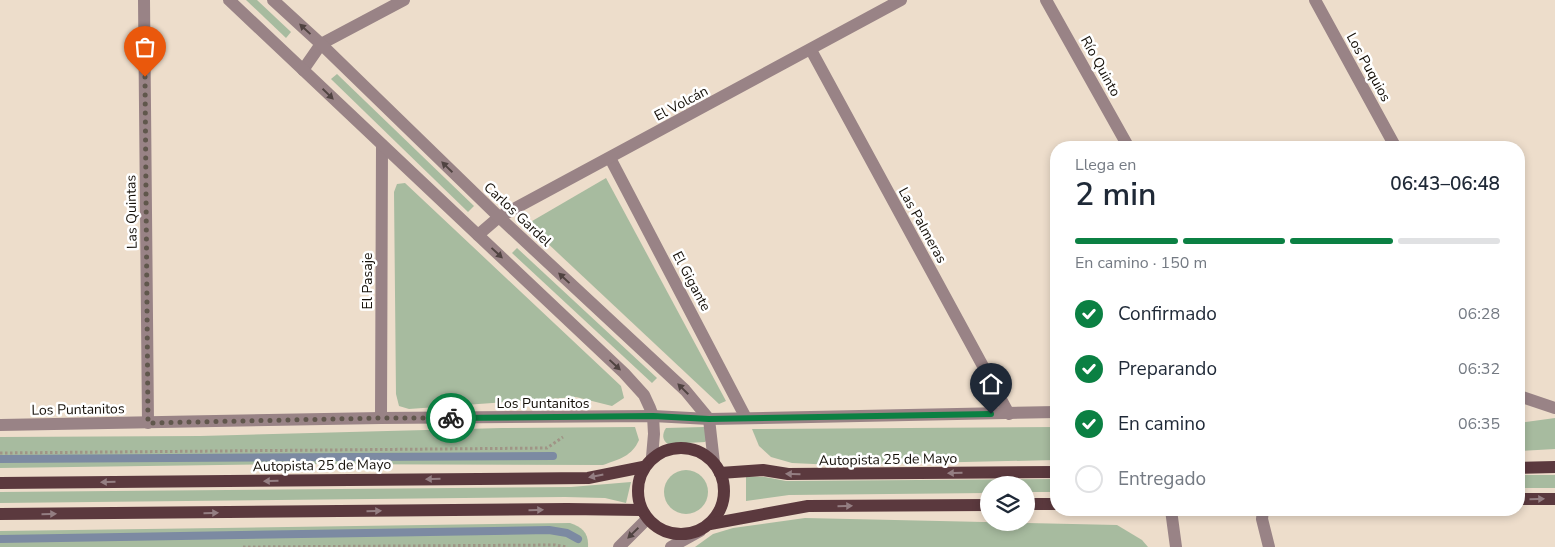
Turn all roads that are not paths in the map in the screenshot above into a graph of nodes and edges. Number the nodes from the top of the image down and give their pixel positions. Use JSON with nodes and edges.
{"nodes":[{"id":1,"x":144,"y":0,"type":"edge"},
{"id":2,"x":229,"y":0,"type":"edge"},
{"id":3,"x":273,"y":0,"type":"edge"},
{"id":4,"x":404,"y":0,"type":"edge"},
{"id":5,"x":900,"y":0,"type":"edge"},
{"id":6,"x":1046,"y":0,"type":"edge"},
{"id":7,"x":1315,"y":0,"type":"edge"},
{"id":8,"x":321,"y":44,"type":"junction"},
{"id":9,"x":811,"y":50,"type":"junction"},
{"id":10,"x":303,"y":70,"type":"junction"},
{"id":11,"x":1125,"y":141,"type":"edge"},
{"id":12,"x":1392,"y":141,"type":"edge"},
{"id":13,"x":382,"y":145,"type":"junction"},
{"id":14,"x":610,"y":158,"type":"junction"},
{"id":15,"x":499,"y":217,"type":"junction"},
{"id":16,"x":478,"y":235,"type":"junction"},
{"id":17,"x":1525,"y":398,"type":"edge"},
{"id":18,"x":1555,"y":408,"type":"edge"},
{"id":19,"x":1050,"y":412,"type":"edge"},
{"id":20,"x":1009,"y":414,"type":"junction"},
{"id":21,"x":653,"y":416,"type":"junction"},
{"id":22,"x":381,"y":418,"type":"junction"},
{"id":23,"x":746,"y":418,"type":"junction"},
{"id":24,"x":709,"y":419,"type":"junction"},
{"id":25,"x":148,"y":423,"type":"junction"},
{"id":26,"x":0,"y":425,"type":"edge"},
{"id":27,"x":652,"y":457,"type":"junction"},
{"id":28,"x":644,"y":467,"type":"junction"},
{"id":29,"x":1555,"y":467,"type":"edge"},
{"id":30,"x":717,"y":468,"type":"junction"},
{"id":31,"x":1525,"y":468,"type":"edge"},
{"id":32,"x":1050,"y":472,"type":"edge"},
{"id":33,"x":0,"y":483,"type":"edge"},
{"id":34,"x":1555,"y":499,"type":"edge"},
{"id":35,"x":1525,"y":500,"type":"edge"},
{"id":36,"x":1035,"y":504,"type":"edge"},
{"id":37,"x":1050,"y":504,"type":"edge"},
{"id":38,"x":980,"y":505,"type":"edge"},
{"id":39,"x":0,"y":514,"type":"edge"},
{"id":40,"x":644,"y":515,"type":"junction"},
{"id":41,"x":1172,"y":516,"type":"edge"},
{"id":42,"x":1262,"y":516,"type":"edge"},
{"id":43,"x":705,"y":527,"type":"junction"},
{"id":44,"x":619,"y":547,"type":"edge"},
{"id":45,"x":671,"y":547,"type":"edge"},
{"id":46,"x":1176,"y":547,"type":"edge"},
{"id":47,"x":1269,"y":547,"type":"edge"}],
"edges":[{"from":1,"to":25,"type":"street","name":"Las Quintas"},
{"from":2,"to":10,"type":"street"},
{"from":8,"to":3,"type":"street","name":"Carlos Gardel","one_way":true},
{"from":4,"to":8,"type":"street"},
{"from":5,"to":9,"type":"street","name":"El Volcán"},
{"from":6,"to":11,"type":"street","name":"Río Quinto"},
{"from":7,"to":12,"type":"street","name":"Los Puquios"},
{"from":8,"to":10,"type":"street"},
{"from":15,"to":8,"type":"street","name":"Carlos Gardel","one_way":true},
{"from":9,"to":14,"type":"street","name":"El Volcán"},
{"from":9,"to":20,"type":"street","name":"Las Palmeras"},
{"from":10,"to":13,"type":"street","one_way":true},
{"from":13,"to":16,"type":"street"},
{"from":13,"to":22,"type":"street","name":"El Pasaje"},
{"from":14,"to":15,"type":"street","name":"El Volcán"},
{"from":14,"to":23,"type":"street","name":"El Gigante"},
{"from":15,"to":16,"type":"street","name":"El Volcán"},
{"from":24,"to":15,"type":"street","name":"Carlos Gardel","one_way":true},
{"from":16,"to":21,"type":"street","one_way":true},
{"from":17,"to":18,"type":"street"},
{"from":19,"to":20,"type":"street","name":"Los Puntanitos"},
{"from":20,"to":23,"type":"street","name":"Los Puntanitos"},
{"from":21,"to":22,"type":"street","name":"Los Puntanitos"},
{"from":21,"to":24,"type":"street","name":"Los Puntanitos"},
{"from":21,"to":27,"type":"street"},
{"from":22,"to":25,"type":"street","name":"Los Puntanitos"},
{"from":23,"to":24,"type":"street","name":"Los Puntanitos"},
{"from":24,"to":30,"type":"street"},
{"from":25,"to":26,"type":"street","name":"Los Puntanitos"},
{"from":27,"to":28,"type":"main road"},
{"from":27,"to":30,"type":"main road"},
{"from":28,"to":33,"type":"main road","name":"Autopista 25 de Mayo","one_way":true},
{"from":28,"to":40,"type":"main road"},
{"from":29,"to":31,"type":"main road"},
{"from":32,"to":30,"type":"main road","name":"Autopista 25 de Mayo","one_way":true},
{"from":30,"to":43,"type":"main road"},
{"from":35,"to":34,"type":"main road","one_way":true},
{"from":36,"to":37,"type":"main road"},
{"from":43,"to":38,"type":"main road","one_way":true},
{"from":39,"to":40,"type":"main road","one_way":true},
{"from":40,"to":43,"type":"main road"},
{"from":40,"to":44,"type":"street","one_way":true},
{"from":41,"to":46,"type":"street"},
{"from":42,"to":47,"type":"street"},
{"from":43,"to":45,"type":"street"}]}
